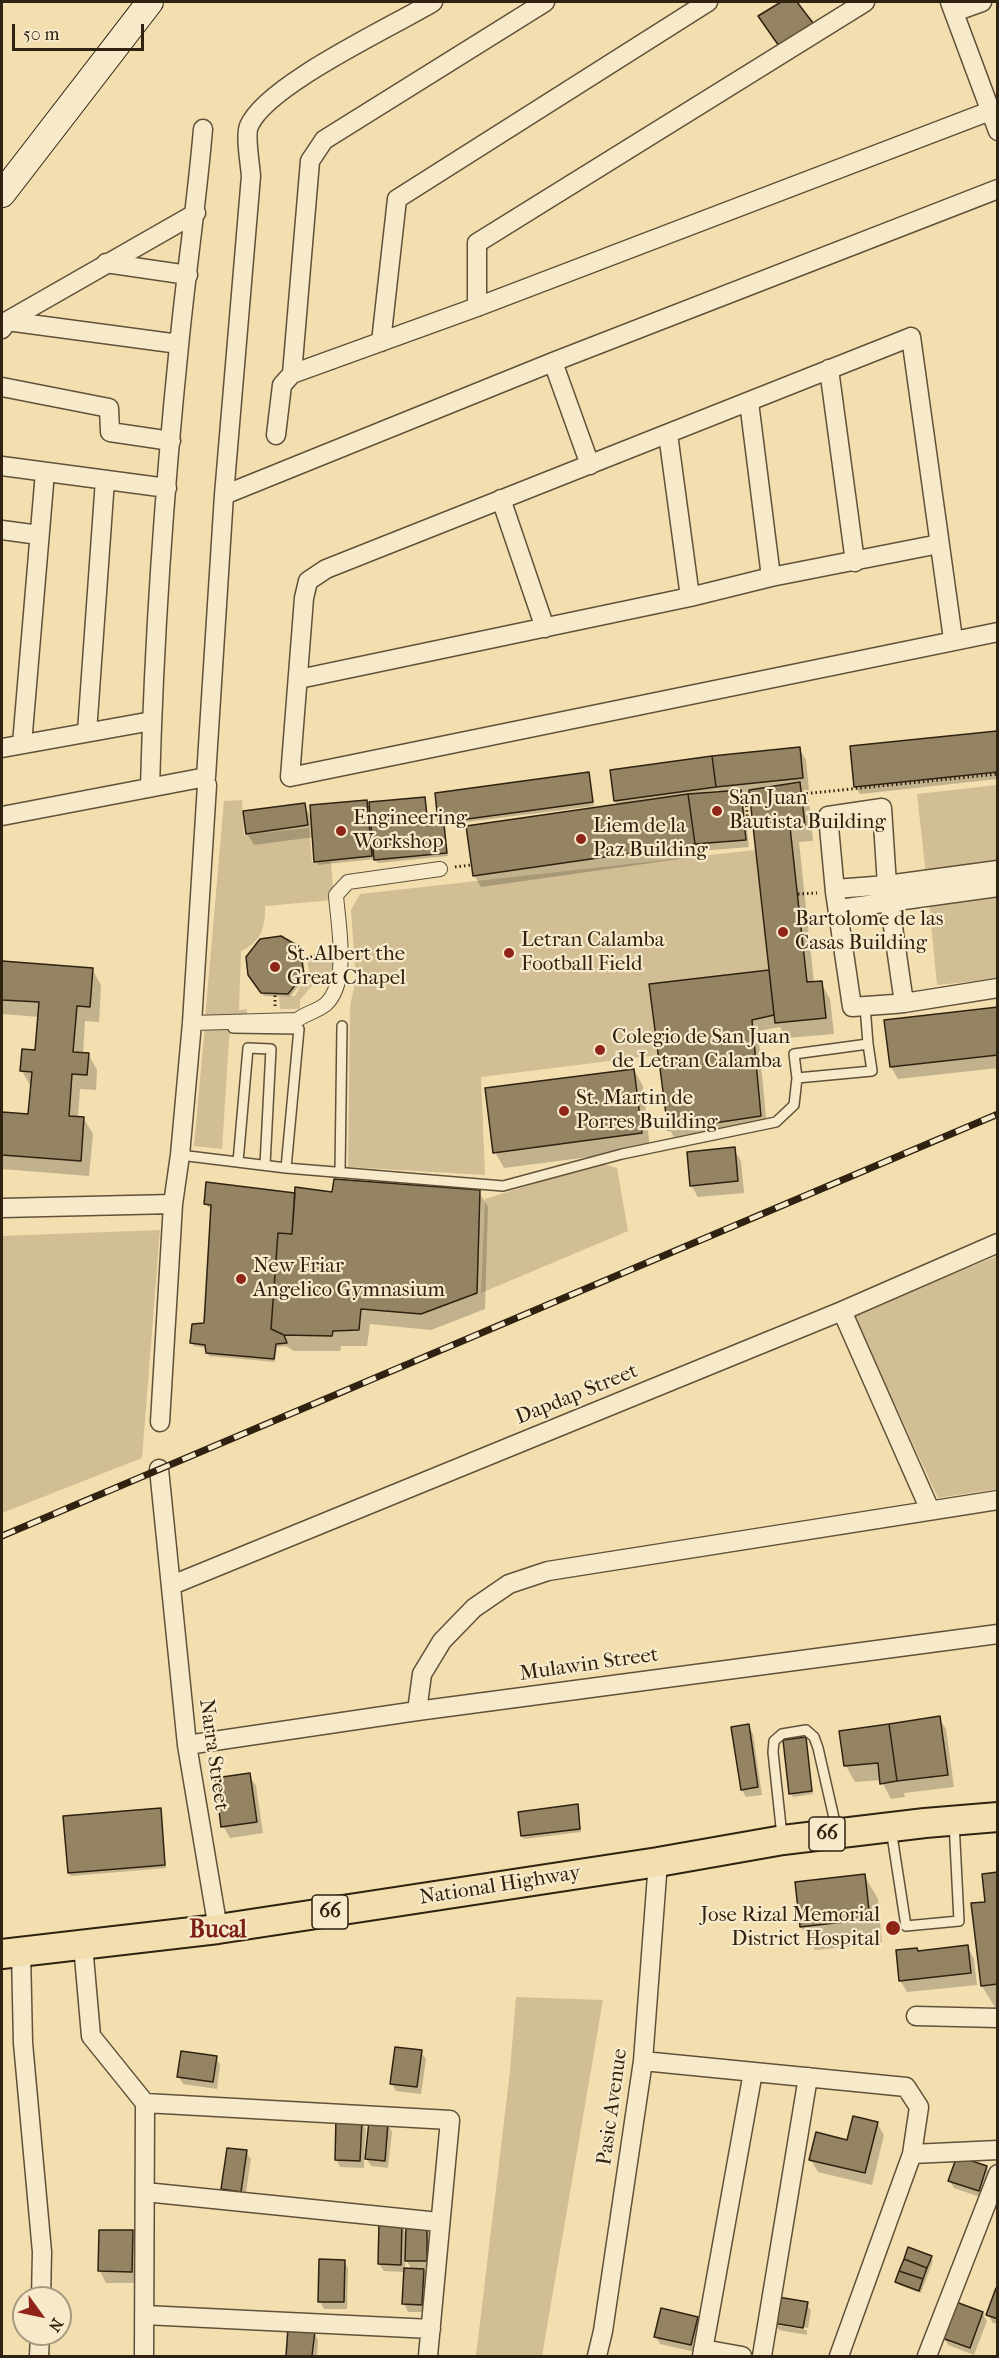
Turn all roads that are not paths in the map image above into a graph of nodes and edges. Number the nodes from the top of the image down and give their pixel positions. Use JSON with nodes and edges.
{"nodes":[{"id":1,"x":150,"y":2,"type":"edge"},
{"id":2,"x":433,"y":2,"type":"edge"},
{"id":3,"x":545,"y":2,"type":"edge"},
{"id":4,"x":708,"y":2,"type":"edge"},
{"id":5,"x":865,"y":2,"type":"edge"},
{"id":6,"x":982,"y":2,"type":"edge"},
{"id":7,"x":952,"y":7,"type":"edge"},
{"id":8,"x":994,"y":109,"type":"edge"},
{"id":9,"x":203,"y":129,"type":"dead end"},
{"id":10,"x":998,"y":131,"type":"edge"},
{"id":11,"x":998,"y":189,"type":"edge"},
{"id":12,"x":2,"y":194,"type":"edge"},
{"id":13,"x":196,"y":213,"type":"junction"},
{"id":14,"x":106,"y":263,"type":"junction"},
{"id":15,"x":188,"y":275,"type":"junction"},
{"id":16,"x":477,"y":307,"type":"junction"},
{"id":17,"x":4,"y":325,"type":"edge"},
{"id":18,"x":381,"y":342,"type":"junction"},
{"id":19,"x":179,"y":344,"type":"junction"},
{"id":20,"x":553,"y":362,"type":"junction"},
{"id":21,"x":829,"y":369,"type":"junction"},
{"id":22,"x":292,"y":374,"type":"junction"},
{"id":23,"x":2,"y":387,"type":"edge"},
{"id":24,"x":749,"y":402,"type":"junction"},
{"id":25,"x":668,"y":434,"type":"junction"},
{"id":26,"x":276,"y":435,"type":"dead end"},
{"id":27,"x":171,"y":441,"type":"junction"},
{"id":28,"x":590,"y":465,"type":"junction"},
{"id":29,"x":2,"y":466,"type":"edge"},
{"id":30,"x":45,"y":472,"type":"junction"},
{"id":31,"x":105,"y":480,"type":"junction"},
{"id":32,"x":167,"y":488,"type":"junction"},
{"id":33,"x":224,"y":495,"type":"junction"},
{"id":34,"x":501,"y":499,"type":"junction"},
{"id":35,"x":2,"y":530,"type":"edge"},
{"id":36,"x":39,"y":535,"type":"junction"},
{"id":37,"x":939,"y":544,"type":"junction"},
{"id":38,"x":855,"y":562,"type":"junction"},
{"id":39,"x":771,"y":577,"type":"junction"},
{"id":40,"x":690,"y":597,"type":"junction"},
{"id":41,"x":545,"y":628,"type":"junction"},
{"id":42,"x":998,"y":632,"type":"edge"},
{"id":43,"x":953,"y":639,"type":"junction"},
{"id":44,"x":299,"y":679,"type":"junction"},
{"id":45,"x":152,"y":722,"type":"junction"},
{"id":46,"x":87,"y":732,"type":"junction"},
{"id":47,"x":22,"y":744,"type":"junction"},
{"id":48,"x":2,"y":748,"type":"edge"},
{"id":49,"x":207,"y":785,"type":"dead end"},
{"id":50,"x":150,"y":787,"type":"junction"},
{"id":51,"x":2,"y":816,"type":"edge"},
{"id":52,"x":440,"y":869,"type":"dead end"},
{"id":53,"x":998,"y":870,"type":"edge"},
{"id":54,"x":998,"y":888,"type":"edge"},
{"id":55,"x":835,"y":889,"type":"junction"},
{"id":56,"x":889,"y":894,"type":"junction"},
{"id":57,"x":839,"y":909,"type":"junction"},
{"id":58,"x":998,"y":988,"type":"edge"},
{"id":59,"x":904,"y":1003,"type":"junction"},
{"id":60,"x":865,"y":1006,"type":"junction"},
{"id":61,"x":192,"y":1025,"type":"junction"},
{"id":62,"x":342,"y":1026,"type":"dead end"},
{"id":63,"x":868,"y":1044,"type":"junction"},
{"id":64,"x":797,"y":1078,"type":"junction"},
{"id":65,"x":180,"y":1155,"type":"junction"},
{"id":66,"x":238,"y":1162,"type":"junction"},
{"id":67,"x":265,"y":1166,"type":"junction"},
{"id":68,"x":286,"y":1168,"type":"junction"},
{"id":69,"x":340,"y":1172,"type":"junction"},
{"id":70,"x":173,"y":1204,"type":"junction"},
{"id":71,"x":2,"y":1209,"type":"edge"},
{"id":72,"x":998,"y":1243,"type":"edge"},
{"id":73,"x":842,"y":1311,"type":"junction"},
{"id":74,"x":160,"y":1422,"type":"dead end"},
{"id":75,"x":159,"y":1469,"type":"dead end"},
{"id":76,"x":998,"y":1500,"type":"edge"},
{"id":77,"x":930,"y":1510,"type":"junction"},
{"id":78,"x":172,"y":1585,"type":"junction"},
{"id":79,"x":998,"y":1634,"type":"edge"},
{"id":80,"x":417,"y":1711,"type":"junction"},
{"id":81,"x":187,"y":1745,"type":"junction"},
{"id":82,"x":998,"y":1817,"type":"edge"},
{"id":83,"x":953,"y":1821,"type":"junction"},
{"id":84,"x":891,"y":1827,"type":"junction"},
{"id":85,"x":838,"y":1833,"type":"junction"},
{"id":86,"x":783,"y":1840,"type":"junction"},
{"id":87,"x":658,"y":1862,"type":"junction"},
{"id":88,"x":218,"y":1929,"type":"junction"},
{"id":89,"x":83,"y":1945,"type":"junction"},
{"id":90,"x":11,"y":1953,"type":"edge"},
{"id":91,"x":916,"y":2016,"type":"dead end"},
{"id":92,"x":998,"y":2018,"type":"edge"},
{"id":93,"x":643,"y":2061,"type":"junction"},
{"id":94,"x":753,"y":2072,"type":"junction"},
{"id":95,"x":808,"y":2077,"type":"junction"},
{"id":96,"x":145,"y":2103,"type":"junction"},
{"id":97,"x":998,"y":2150,"type":"edge"},
{"id":98,"x":912,"y":2154,"type":"junction"},
{"id":99,"x":998,"y":2174,"type":"edge"},
{"id":100,"x":146,"y":2192,"type":"junction"},
{"id":101,"x":439,"y":2222,"type":"junction"},
{"id":102,"x":41,"y":2286,"type":"edge"},
{"id":103,"x":145,"y":2314,"type":"junction"},
{"id":104,"x":431,"y":2328,"type":"junction"},
{"id":105,"x":702,"y":2353,"type":"edge"},
{"id":106,"x":144,"y":2356,"type":"edge"},
{"id":107,"x":428,"y":2356,"type":"edge"},
{"id":108,"x":597,"y":2356,"type":"edge"},
{"id":109,"x":742,"y":2356,"type":"edge"},
{"id":110,"x":762,"y":2356,"type":"edge"},
{"id":111,"x":839,"y":2356,"type":"edge"},
{"id":112,"x":927,"y":2356,"type":"edge"}],
"edges":[{"from":1,"to":12,"type":"main road"},
{"from":2,"to":33,"type":"street"},
{"from":3,"to":22,"type":"street"},
{"from":4,"to":18,"type":"street"},
{"from":5,"to":16,"type":"street"},
{"from":6,"to":7,"type":"street"},
{"from":7,"to":8,"type":"street"},
{"from":8,"to":10,"type":"street"},
{"from":8,"to":16,"type":"street"},
{"from":9,"to":13,"type":"street"},
{"from":11,"to":20,"type":"street"},
{"from":13,"to":14,"type":"street"},
{"from":13,"to":15,"type":"street"},
{"from":14,"to":15,"type":"street"},
{"from":14,"to":17,"type":"street"},
{"from":15,"to":19,"type":"street"},
{"from":16,"to":18,"type":"street"},
{"from":17,"to":19,"type":"street"},
{"from":18,"to":22,"type":"street"},
{"from":19,"to":27,"type":"street"},
{"from":20,"to":28,"type":"street"},
{"from":20,"to":33,"type":"street"},
{"from":21,"to":24,"type":"street"},
{"from":21,"to":37,"type":"street"},
{"from":21,"to":38,"type":"street"},
{"from":22,"to":26,"type":"street"},
{"from":23,"to":27,"type":"street"},
{"from":24,"to":25,"type":"street"},
{"from":24,"to":39,"type":"street"},
{"from":25,"to":28,"type":"street"},
{"from":25,"to":40,"type":"street"},
{"from":27,"to":32,"type":"street"},
{"from":28,"to":34,"type":"street"},
{"from":29,"to":30,"type":"street"},
{"from":30,"to":31,"type":"street"},
{"from":30,"to":36,"type":"street"},
{"from":31,"to":32,"type":"street"},
{"from":31,"to":46,"type":"street"},
{"from":32,"to":45,"type":"street"},
{"from":33,"to":50,"type":"street"},
{"from":34,"to":41,"type":"street"},
{"from":34,"to":44,"type":"street"},
{"from":35,"to":36,"type":"street"},
{"from":36,"to":47,"type":"street"},
{"from":37,"to":38,"type":"street"},
{"from":37,"to":43,"type":"street"},
{"from":38,"to":39,"type":"street"},
{"from":39,"to":40,"type":"street"},
{"from":40,"to":41,"type":"street"},
{"from":41,"to":44,"type":"street"},
{"from":42,"to":43,"type":"street"},
{"from":43,"to":44,"type":"street"},
{"from":45,"to":46,"type":"street"},
{"from":45,"to":50,"type":"street"},
{"from":46,"to":47,"type":"street"},
{"from":47,"to":48,"type":"street"},
{"from":49,"to":61,"type":"street"},
{"from":50,"to":51,"type":"street"},
{"from":52,"to":61,"type":"street"},
{"from":53,"to":56,"type":"street"},
{"from":54,"to":56,"type":"street"},
{"from":55,"to":56,"type":"street"},
{"from":55,"to":56,"type":"street"},
{"from":55,"to":57,"type":"street"},
{"from":56,"to":57,"type":"street"},
{"from":56,"to":59,"type":"street"},
{"from":57,"to":60,"type":"street"},
{"from":58,"to":59,"type":"street"},
{"from":59,"to":60,"type":"street"},
{"from":60,"to":63,"type":"lane"},
{"from":61,"to":65,"type":"street"},
{"from":61,"to":68,"type":"lane"},
{"from":62,"to":69,"type":"lane"},
{"from":63,"to":64,"type":"lane"},
{"from":63,"to":64,"type":"lane"},
{"from":64,"to":69,"type":"lane"},
{"from":65,"to":66,"type":"lane"},
{"from":65,"to":70,"type":"street"},
{"from":66,"to":67,"type":"lane"},
{"from":66,"to":67,"type":"lane"},
{"from":67,"to":68,"type":"lane"},
{"from":68,"to":69,"type":"lane"},
{"from":70,"to":71,"type":"street"},
{"from":70,"to":74,"type":"street"},
{"from":72,"to":73,"type":"street","name":"Dapdap Street"},
{"from":73,"to":77,"type":"street"},
{"from":73,"to":78,"type":"street","name":"Dapdap Street"},
{"from":75,"to":78,"type":"street","name":"Narra Street"},
{"from":76,"to":77,"type":"street"},
{"from":77,"to":80,"type":"street"},
{"from":78,"to":81,"type":"street","name":"Narra Street"},
{"from":79,"to":80,"type":"street","name":"Mulawin Street"},
{"from":80,"to":81,"type":"street","name":"Mulawin Street"},
{"from":81,"to":88,"type":"street","name":"Narra Street"},
{"from":82,"to":83,"type":"main road","name":"National Highway","number":"66"},
{"from":83,"to":84,"type":"main road","name":"National Highway","number":"66"},
{"from":83,"to":84,"type":"lane"},
{"from":84,"to":85,"type":"main road","name":"National Highway","number":"66"},
{"from":85,"to":86,"type":"main road","name":"National Highway","number":"66"},
{"from":85,"to":86,"type":"lane"},
{"from":86,"to":87,"type":"main road","name":"National Highway","number":"66"},
{"from":87,"to":88,"type":"main road","name":"National Highway","number":"66"},
{"from":87,"to":93,"type":"street","name":"Pasic Avenue"},
{"from":88,"to":89,"type":"main road","name":"National Highway","number":"66"},
{"from":89,"to":90,"type":"main road","name":"National Highway","number":"66"},
{"from":89,"to":96,"type":"street"},
{"from":90,"to":102,"type":"street"},
{"from":91,"to":92,"type":"street"},
{"from":93,"to":94,"type":"street"},
{"from":93,"to":108,"type":"street","name":"Pasic Avenue"},
{"from":94,"to":95,"type":"street"},
{"from":94,"to":105,"type":"street"},
{"from":95,"to":98,"type":"street"},
{"from":95,"to":110,"type":"street"},
{"from":96,"to":100,"type":"street"},
{"from":96,"to":101,"type":"street"},
{"from":97,"to":98,"type":"street"},
{"from":98,"to":111,"type":"street"},
{"from":99,"to":112,"type":"street"},
{"from":100,"to":101,"type":"street"},
{"from":100,"to":103,"type":"street"},
{"from":101,"to":104,"type":"street"},
{"from":103,"to":104,"type":"street"},
{"from":103,"to":106,"type":"street"},
{"from":104,"to":107,"type":"street"},
{"from":105,"to":109,"type":"street"}]}
